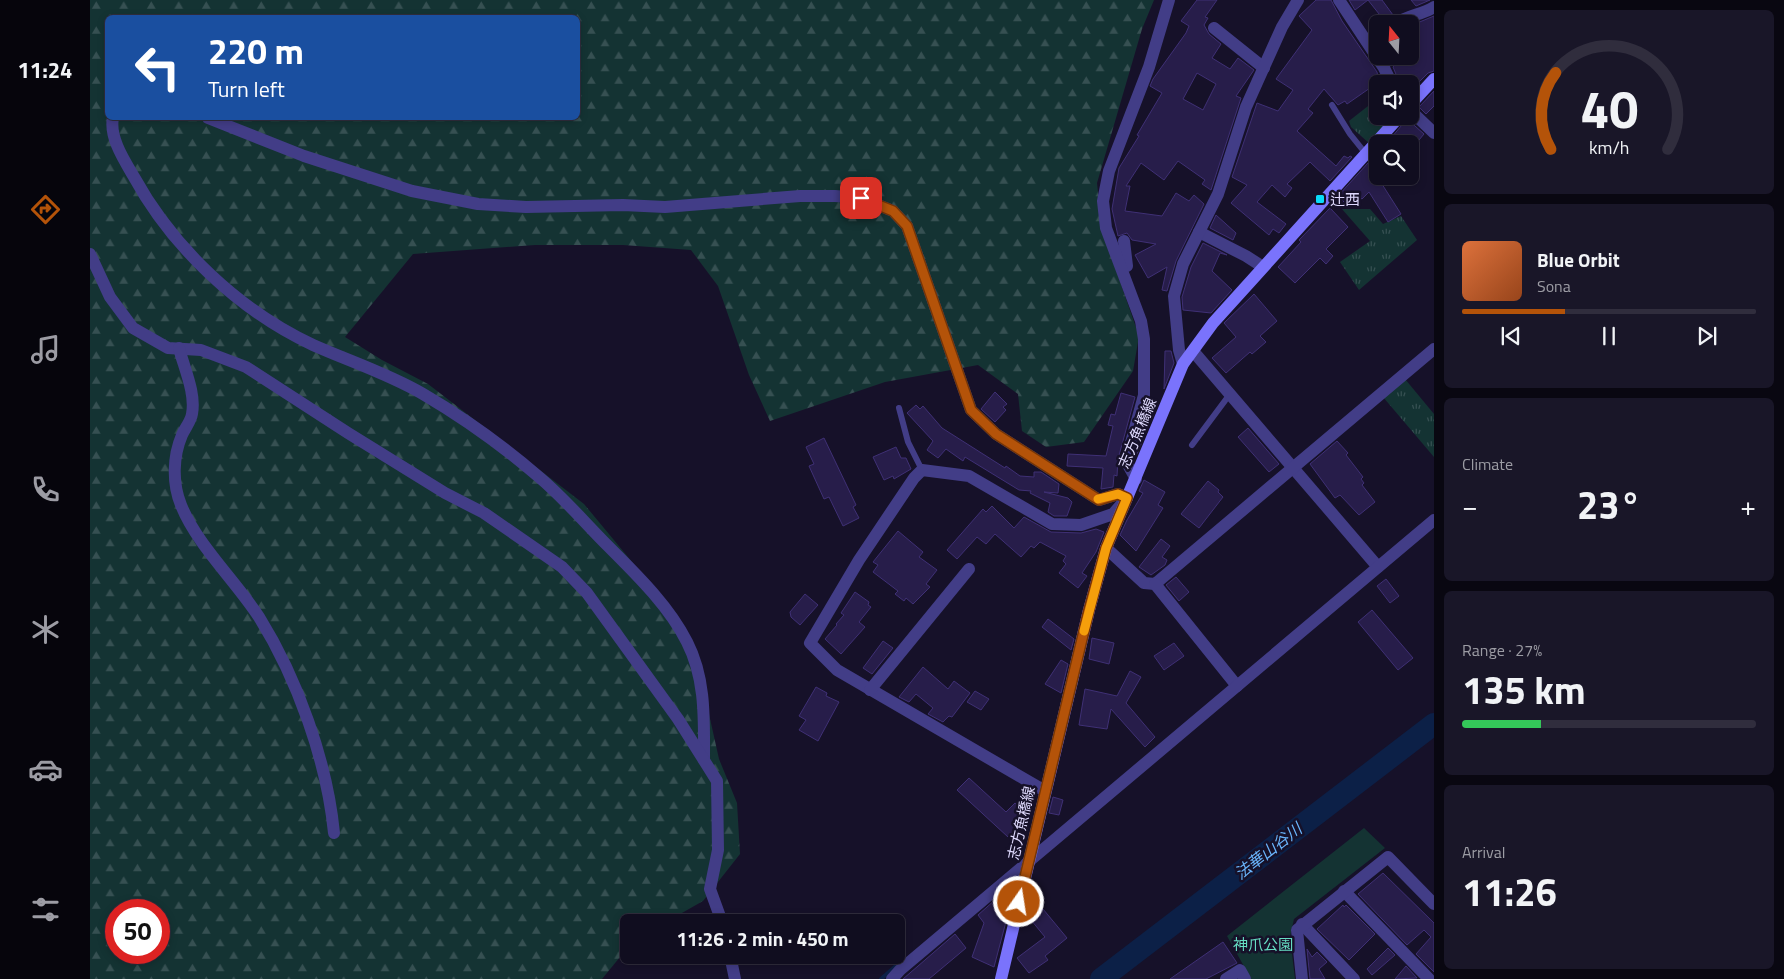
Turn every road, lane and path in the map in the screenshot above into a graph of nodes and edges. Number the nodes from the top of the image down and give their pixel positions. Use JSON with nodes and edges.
{"nodes":[{"id":1,"x":1169,"y":0,"type":"edge"},
{"id":2,"x":1298,"y":0,"type":"edge"},
{"id":3,"x":1338,"y":0,"type":"edge"},
{"id":4,"x":1427,"y":0,"type":"edge"},
{"id":5,"x":1434,"y":7,"type":"edge"},
{"id":6,"x":1419,"y":15,"type":"edge"},
{"id":7,"x":1214,"y":28,"type":"dead end"},
{"id":8,"x":1369,"y":36,"type":"edge"},
{"id":9,"x":1383,"y":65,"type":"edge"},
{"id":10,"x":1387,"y":65,"type":"edge"},
{"id":11,"x":1264,"y":68,"type":"junction"},
{"id":12,"x":1384,"y":68,"type":"junction"},
{"id":13,"x":1388,"y":75,"type":"edge"},
{"id":14,"x":1434,"y":78,"type":"edge"},
{"id":15,"x":1419,"y":95,"type":"edge"},
{"id":16,"x":1332,"y":104,"type":"dead end"},
{"id":17,"x":1419,"y":119,"type":"edge"},
{"id":18,"x":113,"y":120,"type":"edge"},
{"id":19,"x":213,"y":120,"type":"edge"},
{"id":20,"x":1392,"y":125,"type":"edge"},
{"id":21,"x":1434,"y":133,"type":"edge"},
{"id":22,"x":1366,"y":154,"type":"junction"},
{"id":23,"x":1199,"y":232,"type":"junction"},
{"id":24,"x":1124,"y":242,"type":"dead end"},
{"id":25,"x":90,"y":254,"type":"edge"},
{"id":26,"x":1263,"y":267,"type":"junction"},
{"id":27,"x":1126,"y":282,"type":"junction"},
{"id":28,"x":179,"y":348,"type":"junction"},
{"id":29,"x":1434,"y":348,"type":"edge"},
{"id":30,"x":1193,"y":351,"type":"junction"},
{"id":31,"x":1184,"y":364,"type":"junction"},
{"id":32,"x":1230,"y":394,"type":"junction"},
{"id":33,"x":899,"y":408,"type":"dead end"},
{"id":34,"x":1192,"y":445,"type":"dead end"},
{"id":35,"x":1293,"y":468,"type":"junction"},
{"id":36,"x":922,"y":470,"type":"junction"},
{"id":37,"x":1136,"y":479,"type":"junction"},
{"id":38,"x":1127,"y":498,"type":"junction"},
{"id":39,"x":1434,"y":520,"type":"edge"},
{"id":40,"x":1106,"y":548,"type":"junction"},
{"id":41,"x":1378,"y":567,"type":"junction"},
{"id":42,"x":969,"y":569,"type":"dead end"},
{"id":43,"x":1156,"y":584,"type":"junction"},
{"id":44,"x":1237,"y":686,"type":"junction"},
{"id":45,"x":870,"y":690,"type":"junction"},
{"id":46,"x":704,"y":760,"type":"junction"},
{"id":47,"x":1045,"y":791,"type":"junction"},
{"id":48,"x":334,"y":834,"type":"dead end"},
{"id":49,"x":1028,"y":864,"type":"junction"},
{"id":50,"x":1344,"y":891,"type":"junction"},
{"id":51,"x":1434,"y":904,"type":"edge"},
{"id":52,"x":719,"y":914,"type":"edge"},
{"id":53,"x":1302,"y":924,"type":"junction"},
{"id":54,"x":732,"y":964,"type":"edge"},
{"id":55,"x":735,"y":979,"type":"edge"},
{"id":56,"x":892,"y":979,"type":"edge"},
{"id":57,"x":1001,"y":979,"type":"edge"},
{"id":58,"x":1226,"y":979,"type":"edge"},
{"id":59,"x":1245,"y":979,"type":"edge"},
{"id":60,"x":1302,"y":979,"type":"edge"},
{"id":61,"x":1354,"y":979,"type":"edge"},
{"id":62,"x":1428,"y":979,"type":"edge"}],
"edges":[{"from":1,"to":27,"type":"street"},
{"from":2,"to":11,"type":"street"},
{"from":3,"to":8,"type":"street"},
{"from":4,"to":5,"type":"lane"},
{"from":5,"to":6,"type":"street"},
{"from":7,"to":11,"type":"street"},
{"from":9,"to":12,"type":"street"},
{"from":10,"to":12,"type":"lane"},
{"from":11,"to":23,"type":"street"},
{"from":12,"to":13,"type":"street"},
{"from":14,"to":15,"type":"main road"},
{"from":16,"to":22,"type":"lane"},
{"from":17,"to":21,"type":"street"},
{"from":18,"to":46,"type":"street"},
{"from":19,"to":38,"type":"street"},
{"from":20,"to":22,"type":"main road","name":"志方魚橋線"},
{"from":22,"to":26,"type":"main road","name":"志方魚橋線"},
{"from":23,"to":26,"type":"street"},
{"from":23,"to":31,"type":"street"},
{"from":24,"to":27,"type":"street"},
{"from":25,"to":28,"type":"street"},
{"from":26,"to":30,"type":"main road","name":"志方魚橋線"},
{"from":27,"to":37,"type":"street"},
{"from":28,"to":46,"type":"street"},
{"from":28,"to":48,"type":"street"},
{"from":29,"to":35,"type":"street"},
{"from":30,"to":31,"type":"main road","name":"志方魚橋線"},
{"from":30,"to":32,"type":"street"},
{"from":31,"to":37,"type":"main road","name":"志方魚橋線"},
{"from":32,"to":34,"type":"lane"},
{"from":32,"to":35,"type":"street"},
{"from":33,"to":36,"type":"lane"},
{"from":35,"to":41,"type":"street"},
{"from":35,"to":43,"type":"street"},
{"from":36,"to":38,"type":"street"},
{"from":36,"to":45,"type":"street"},
{"from":37,"to":38,"type":"main road","name":"志方魚橋線"},
{"from":38,"to":40,"type":"main road","name":"志方魚橋線"},
{"from":39,"to":41,"type":"street"},
{"from":40,"to":43,"type":"street"},
{"from":40,"to":47,"type":"main road","name":"志方魚橋線"},
{"from":41,"to":44,"type":"street"},
{"from":42,"to":45,"type":"street"},
{"from":43,"to":44,"type":"street"},
{"from":44,"to":49,"type":"street"},
{"from":45,"to":47,"type":"street"},
{"from":46,"to":52,"type":"street"},
{"from":47,"to":49,"type":"main road","name":"志方魚橋線"},
{"from":49,"to":56,"type":"street"},
{"from":49,"to":57,"type":"main road","name":"志方魚橋線"},
{"from":50,"to":51,"type":"street"},
{"from":50,"to":53,"type":"street"},
{"from":50,"to":62,"type":"street"},
{"from":53,"to":60,"type":"street"},
{"from":53,"to":61,"type":"street"},
{"from":54,"to":55,"type":"street"},
{"from":58,"to":59,"type":"street"}]}
